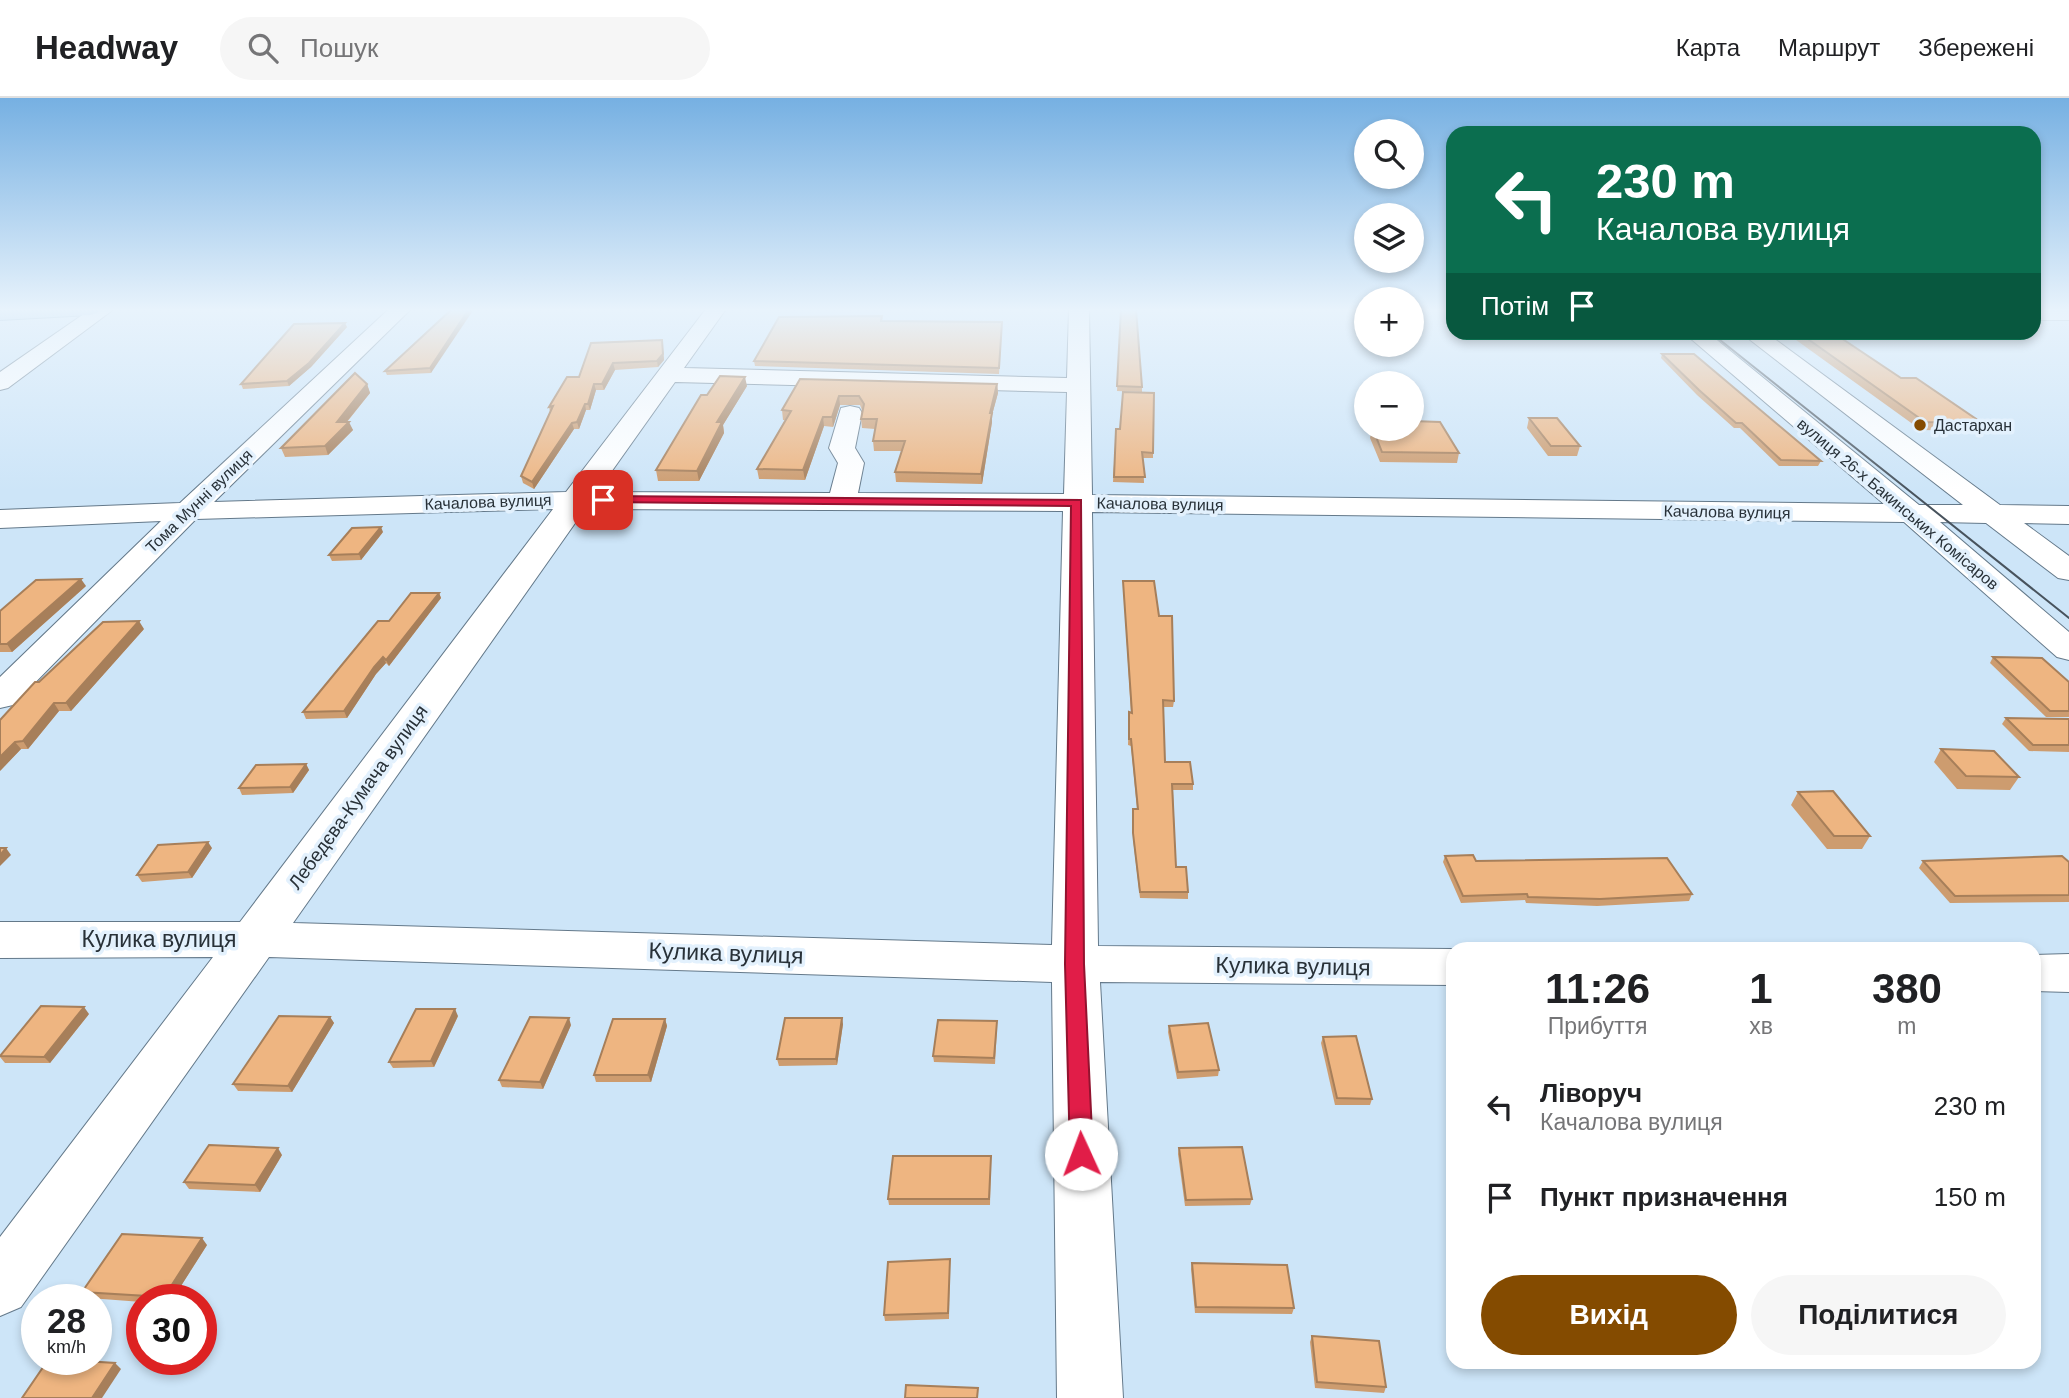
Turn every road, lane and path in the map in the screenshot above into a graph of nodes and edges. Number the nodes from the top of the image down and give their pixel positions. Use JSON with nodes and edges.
{"nodes":[{"id":1,"x":19,"y":370,"type":"edge"},
{"id":2,"x":337,"y":370,"type":"edge"},
{"id":3,"x":673,"y":370,"type":"edge"},
{"id":4,"x":1078,"y":370,"type":"edge"},
{"id":5,"x":1739,"y":370,"type":"edge"},
{"id":6,"x":1801,"y":370,"type":"edge"},
{"id":7,"x":670,"y":374,"type":"junction"},
{"id":8,"x":0,"y":383,"type":"edge"},
{"id":9,"x":1078,"y":384,"type":"junction"},
{"id":10,"x":850,"y":413,"type":"dead end"},
{"id":11,"x":576,"y":500,"type":"junction"},
{"id":12,"x":842,"y":501,"type":"junction"},
{"id":13,"x":1077,"y":503,"type":"junction"},
{"id":14,"x":188,"y":511,"type":"junction"},
{"id":15,"x":1913,"y":514,"type":"junction"},
{"id":16,"x":1994,"y":514,"type":"junction"},
{"id":17,"x":2069,"y":515,"type":"edge"},
{"id":18,"x":0,"y":520,"type":"edge"},
{"id":19,"x":2069,"y":571,"type":"edge"},
{"id":20,"x":2069,"y":650,"type":"edge"},
{"id":21,"x":0,"y":697,"type":"edge"},
{"id":22,"x":254,"y":939,"type":"junction"},
{"id":23,"x":0,"y":940,"type":"edge"},
{"id":24,"x":1075,"y":964,"type":"junction"},
{"id":25,"x":1446,"y":967,"type":"edge"},
{"id":26,"x":2041,"y":973,"type":"edge"},
{"id":27,"x":2069,"y":973,"type":"edge"},
{"id":28,"x":0,"y":1286,"type":"edge"},
{"id":29,"x":1090,"y":1398,"type":"edge"}],
"edges":[{"from":1,"to":8,"type":"street"},
{"from":2,"to":14,"type":"street","name":"Тома Мунні вулиця"},
{"from":3,"to":7,"type":"street","name":"Лебедєва-Кумача вулиця"},
{"from":4,"to":9,"type":"street"},
{"from":5,"to":15,"type":"street","name":"вулиця 26-х Бакинських Комісаров"},
{"from":6,"to":16,"type":"street"},
{"from":7,"to":9,"type":"street"},
{"from":7,"to":11,"type":"street","name":"Лебедєва-Кумача вулиця"},
{"from":9,"to":13,"type":"street"},
{"from":10,"to":12,"type":"street"},
{"from":11,"to":12,"type":"street","name":"Качалова вулиця"},
{"from":11,"to":14,"type":"street","name":"Качалова вулиця"},
{"from":11,"to":22,"type":"street","name":"Лебедєва-Кумача вулиця"},
{"from":12,"to":13,"type":"street","name":"Качалова вулиця"},
{"from":13,"to":15,"type":"street","name":"Качалова вулиця"},
{"from":13,"to":24,"type":"street"},
{"from":14,"to":18,"type":"street","name":"Качалова вулиця"},
{"from":14,"to":21,"type":"street","name":"Тома Мунні вулиця"},
{"from":15,"to":16,"type":"street","name":"Качалова вулиця"},
{"from":15,"to":20,"type":"street","name":"вулиця 26-х Бакинських Комісаров"},
{"from":16,"to":17,"type":"street","name":"Качалова вулиця"},
{"from":16,"to":19,"type":"street"},
{"from":22,"to":23,"type":"street","name":"Кулика вулиця"},
{"from":22,"to":24,"type":"street","name":"Кулика вулиця"},
{"from":22,"to":28,"type":"street","name":"Лебедєва-Кумача вулиця"},
{"from":24,"to":25,"type":"street","name":"Кулика вулиця"},
{"from":24,"to":29,"type":"street"},
{"from":26,"to":27,"type":"street"}]}
